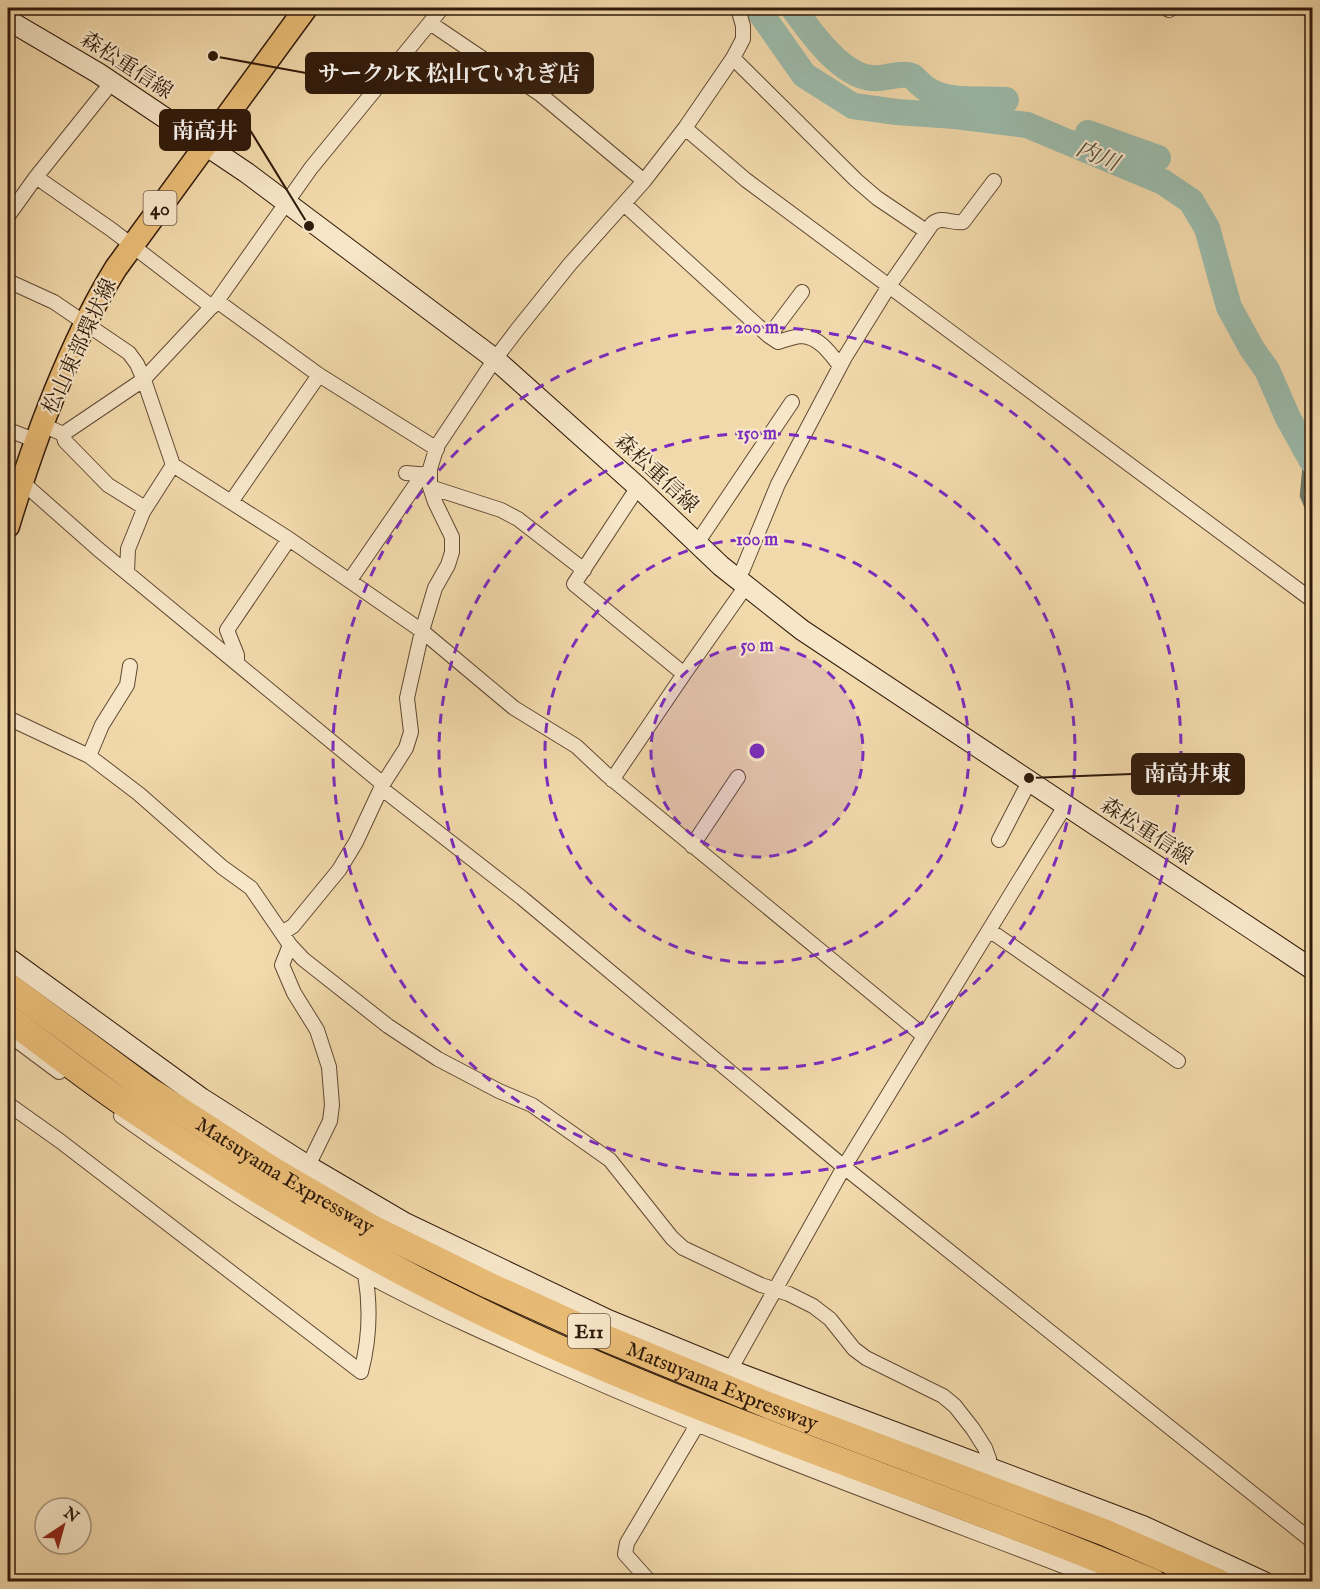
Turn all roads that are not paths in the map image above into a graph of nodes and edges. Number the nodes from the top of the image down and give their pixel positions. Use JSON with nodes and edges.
{"nodes":[{"id":1,"x":306,"y":8,"type":"edge"},
{"id":2,"x":442,"y":8,"type":"edge"},
{"id":3,"x":738,"y":8,"type":"edge"},
{"id":4,"x":1166,"y":8,"type":"edge"},
{"id":5,"x":1171,"y":8,"type":"edge"},
{"id":6,"x":8,"y":20,"type":"edge"},
{"id":7,"x":430,"y":22,"type":"junction"},
{"id":8,"x":733,"y":58,"type":"junction"},
{"id":9,"x":112,"y":82,"type":"junction"},
{"id":10,"x":685,"y":128,"type":"junction"},
{"id":11,"x":206,"y":146,"type":"junction"},
{"id":12,"x":36,"y":177,"type":"junction"},
{"id":13,"x":644,"y":181,"type":"junction"},
{"id":14,"x":994,"y":181,"type":"dead end"},
{"id":15,"x":287,"y":204,"type":"junction"},
{"id":16,"x":624,"y":204,"type":"junction"},
{"id":17,"x":8,"y":216,"type":"edge"},
{"id":18,"x":926,"y":231,"type":"junction"},
{"id":19,"x":131,"y":246,"type":"junction"},
{"id":20,"x":8,"y":281,"type":"edge"},
{"id":21,"x":889,"y":286,"type":"junction"},
{"id":22,"x":802,"y":292,"type":"dead end"},
{"id":23,"x":214,"y":304,"type":"junction"},
{"id":24,"x":85,"y":323,"type":"junction"},
{"id":25,"x":769,"y":336,"type":"junction"},
{"id":26,"x":495,"y":358,"type":"junction"},
{"id":27,"x":840,"y":366,"type":"junction"},
{"id":28,"x":319,"y":375,"type":"junction"},
{"id":29,"x":144,"y":380,"type":"junction"},
{"id":30,"x":792,"y":402,"type":"dead end"},
{"id":31,"x":9,"y":429,"type":"edge"},
{"id":32,"x":47,"y":433,"type":"junction"},
{"id":33,"x":437,"y":449,"type":"junction"},
{"id":34,"x":173,"y":465,"type":"junction"},
{"id":35,"x":406,"y":473,"type":"dead end"},
{"id":36,"x":427,"y":479,"type":"junction"},
{"id":37,"x":21,"y":481,"type":"junction"},
{"id":38,"x":638,"y":487,"type":"junction"},
{"id":39,"x":231,"y":502,"type":"junction"},
{"id":40,"x":145,"y":508,"type":"junction"},
{"id":41,"x":8,"y":526,"type":"edge"},
{"id":42,"x":290,"y":539,"type":"junction"},
{"id":43,"x":697,"y":543,"type":"junction"},
{"id":44,"x":584,"y":570,"type":"junction"},
{"id":45,"x":126,"y":572,"type":"junction"},
{"id":46,"x":350,"y":580,"type":"junction"},
{"id":47,"x":741,"y":582,"type":"junction"},
{"id":48,"x":1312,"y":600,"type":"edge"},
{"id":49,"x":422,"y":631,"type":"junction"},
{"id":50,"x":237,"y":663,"type":"junction"},
{"id":51,"x":130,"y":666,"type":"dead end"},
{"id":52,"x":684,"y":674,"type":"junction"},
{"id":53,"x":8,"y":718,"type":"edge"},
{"id":54,"x":89,"y":756,"type":"junction"},
{"id":55,"x":738,"y":777,"type":"dead end"},
{"id":56,"x":612,"y":780,"type":"junction"},
{"id":57,"x":1029,"y":782,"type":"junction"},
{"id":58,"x":382,"y":786,"type":"junction"},
{"id":59,"x":1065,"y":806,"type":"junction"},
{"id":60,"x":999,"y":840,"type":"dead end"},
{"id":61,"x":692,"y":846,"type":"junction"},
{"id":62,"x":989,"y":930,"type":"junction"},
{"id":63,"x":282,"y":933,"type":"junction"},
{"id":64,"x":290,"y":945,"type":"junction"},
{"id":65,"x":8,"y":958,"type":"edge"},
{"id":66,"x":1312,"y":969,"type":"edge"},
{"id":67,"x":8,"y":987,"type":"edge"},
{"id":68,"x":8,"y":1018,"type":"edge"},
{"id":69,"x":8,"y":1034,"type":"edge"},
{"id":70,"x":924,"y":1036,"type":"junction"},
{"id":71,"x":1178,"y":1061,"type":"dead end"},
{"id":72,"x":8,"y":1104,"type":"edge"},
{"id":73,"x":308,"y":1166,"type":"junction"},
{"id":74,"x":844,"y":1167,"type":"junction"},
{"id":75,"x":365,"y":1274,"type":"junction"},
{"id":76,"x":775,"y":1289,"type":"junction"},
{"id":77,"x":730,"y":1370,"type":"junction"},
{"id":78,"x":697,"y":1425,"type":"junction"},
{"id":79,"x":988,"y":1467,"type":"junction"},
{"id":80,"x":1312,"y":1541,"type":"edge"},
{"id":81,"x":651,"y":1581,"type":"edge"},
{"id":82,"x":1105,"y":1581,"type":"edge"},
{"id":83,"x":1153,"y":1581,"type":"edge"},
{"id":84,"x":1218,"y":1581,"type":"edge"},
{"id":85,"x":1264,"y":1581,"type":"edge"}],
"edges":[{"from":1,"to":11,"type":"main road","name":"松山東部環状線","number":"40"},
{"from":2,"to":7,"type":"street"},
{"from":3,"to":8,"type":"street"},
{"from":4,"to":5,"type":"street"},
{"from":6,"to":9,"type":"main road","name":"森松重信線"},
{"from":7,"to":13,"type":"street"},
{"from":7,"to":15,"type":"street"},
{"from":8,"to":10,"type":"street"},
{"from":8,"to":18,"type":"street"},
{"from":9,"to":11,"type":"main road","name":"森松重信線"},
{"from":9,"to":12,"type":"street"},
{"from":10,"to":13,"type":"street"},
{"from":10,"to":21,"type":"street"},
{"from":11,"to":15,"type":"main road","name":"森松重信線"},
{"from":11,"to":19,"type":"main road","name":"松山東部環状線","number":"40"},
{"from":12,"to":17,"type":"street"},
{"from":12,"to":19,"type":"street"},
{"from":13,"to":16,"type":"street"},
{"from":14,"to":18,"type":"street"},
{"from":15,"to":23,"type":"street"},
{"from":15,"to":26,"type":"main road","name":"森松重信線"},
{"from":16,"to":25,"type":"street"},
{"from":16,"to":26,"type":"street"},
{"from":18,"to":21,"type":"street"},
{"from":19,"to":23,"type":"street"},
{"from":19,"to":24,"type":"main road","name":"松山東部環状線","number":"40"},
{"from":20,"to":24,"type":"street"},
{"from":21,"to":27,"type":"street"},
{"from":21,"to":48,"type":"street"},
{"from":22,"to":25,"type":"street"},
{"from":23,"to":28,"type":"street"},
{"from":23,"to":29,"type":"street"},
{"from":24,"to":29,"type":"street"},
{"from":24,"to":32,"type":"main road","name":"松山東部環状線","number":"40"},
{"from":25,"to":27,"type":"street"},
{"from":26,"to":33,"type":"street"},
{"from":26,"to":38,"type":"main road","name":"森松重信線"},
{"from":27,"to":47,"type":"street"},
{"from":28,"to":33,"type":"street"},
{"from":28,"to":39,"type":"street"},
{"from":29,"to":32,"type":"street"},
{"from":29,"to":34,"type":"street"},
{"from":30,"to":43,"type":"street"},
{"from":31,"to":32,"type":"street"},
{"from":32,"to":37,"type":"main road","name":"松山東部環状線","number":"40"},
{"from":32,"to":40,"type":"street"},
{"from":33,"to":36,"type":"street"},
{"from":34,"to":39,"type":"street"},
{"from":34,"to":40,"type":"street"},
{"from":35,"to":36,"type":"street"},
{"from":36,"to":44,"type":"street"},
{"from":36,"to":46,"type":"street"},
{"from":36,"to":49,"type":"street"},
{"from":37,"to":41,"type":"main road","name":"松山東部環状線","number":"40"},
{"from":37,"to":45,"type":"street"},
{"from":38,"to":43,"type":"main road","name":"森松重信線"},
{"from":38,"to":44,"type":"street"},
{"from":39,"to":42,"type":"street"},
{"from":40,"to":45,"type":"street"},
{"from":42,"to":46,"type":"street"},
{"from":42,"to":50,"type":"street"},
{"from":43,"to":47,"type":"main road","name":"森松重信線"},
{"from":44,"to":52,"type":"street"},
{"from":45,"to":50,"type":"street"},
{"from":46,"to":49,"type":"street"},
{"from":47,"to":52,"type":"street"},
{"from":47,"to":57,"type":"main road","name":"森松重信線"},
{"from":49,"to":56,"type":"street"},
{"from":49,"to":58,"type":"street"},
{"from":50,"to":58,"type":"street"},
{"from":51,"to":54,"type":"street"},
{"from":52,"to":56,"type":"street"},
{"from":53,"to":54,"type":"street"},
{"from":54,"to":63,"type":"street"},
{"from":55,"to":61,"type":"street"},
{"from":56,"to":61,"type":"street"},
{"from":57,"to":59,"type":"main road","name":"森松重信線"},
{"from":57,"to":60,"type":"street"},
{"from":58,"to":63,"type":"street"},
{"from":58,"to":74,"type":"street"},
{"from":59,"to":62,"type":"street"},
{"from":59,"to":66,"type":"main road","name":"森松重信線"},
{"from":61,"to":70,"type":"street"},
{"from":62,"to":70,"type":"street"},
{"from":62,"to":71,"type":"street"},
{"from":63,"to":64,"type":"street"},
{"from":64,"to":73,"type":"street"},
{"from":64,"to":76,"type":"street"},
{"from":65,"to":73,"type":"main road"},
{"from":67,"to":84,"type":"highway","name":"Matsuyama Expressway","number":"E11"},
{"from":68,"to":83,"type":"highway","name":"Matsuyama Expressway","number":"E11"},
{"from":69,"to":75,"type":"street"},
{"from":70,"to":74,"type":"street"},
{"from":72,"to":75,"type":"street"},
{"from":73,"to":77,"type":"main road"},
{"from":74,"to":76,"type":"street"},
{"from":74,"to":80,"type":"street"},
{"from":75,"to":78,"type":"street"},
{"from":76,"to":77,"type":"street"},
{"from":76,"to":79,"type":"street"},
{"from":77,"to":79,"type":"main road"},
{"from":78,"to":81,"type":"street"},
{"from":78,"to":82,"type":"street"},
{"from":79,"to":85,"type":"main road"}]}
